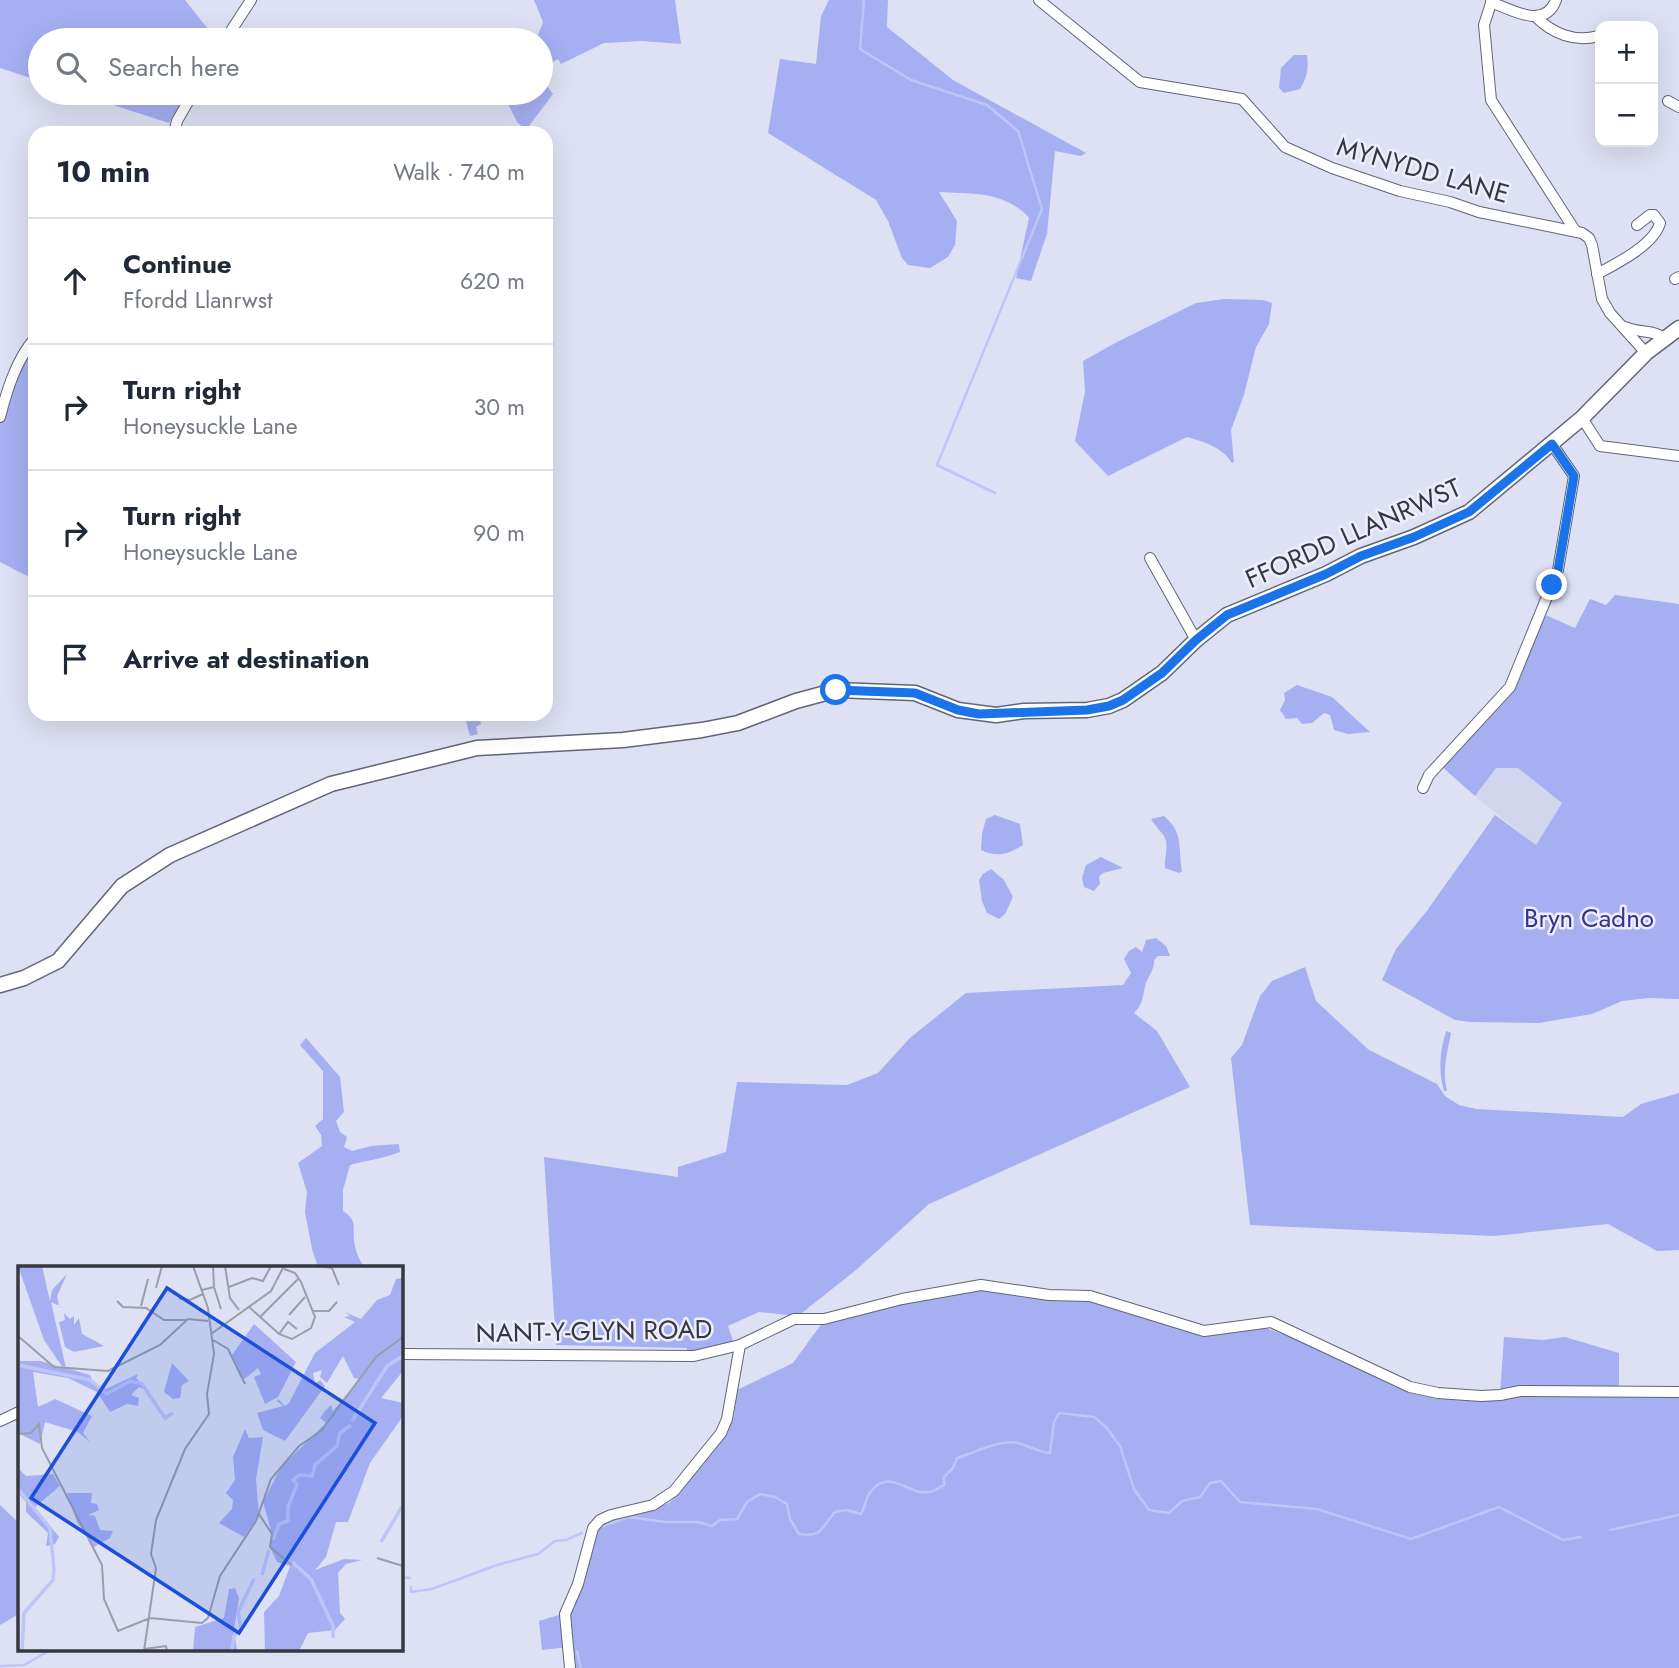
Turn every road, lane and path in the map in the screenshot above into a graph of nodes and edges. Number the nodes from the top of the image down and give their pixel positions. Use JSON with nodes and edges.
{"nodes":[{"id":1,"x":251,"y":0,"type":"edge"},
{"id":2,"x":1039,"y":0,"type":"edge"},
{"id":3,"x":1556,"y":0,"type":"edge"},
{"id":4,"x":1491,"y":1,"type":"edge"},
{"id":5,"x":1536,"y":17,"type":"junction"},
{"id":6,"x":233,"y":28,"type":"edge"},
{"id":7,"x":1595,"y":37,"type":"edge"},
{"id":8,"x":1668,"y":101,"type":"dead end"},
{"id":9,"x":186,"y":105,"type":"edge"},
{"id":10,"x":1679,"y":107,"type":"edge"},
{"id":11,"x":176,"y":126,"type":"edge"},
{"id":12,"x":1637,"y":225,"type":"dead end"},
{"id":13,"x":1574,"y":229,"type":"junction"},
{"id":14,"x":1597,"y":274,"type":"junction"},
{"id":15,"x":1621,"y":326,"type":"junction"},
{"id":16,"x":1679,"y":328,"type":"edge"},
{"id":17,"x":1665,"y":338,"type":"junction"},
{"id":18,"x":28,"y":347,"type":"edge"},
{"id":19,"x":1646,"y":353,"type":"junction"},
{"id":20,"x":0,"y":417,"type":"edge"},
{"id":21,"x":1582,"y":418,"type":"junction"},
{"id":22,"x":1552,"y":444,"type":"junction"},
{"id":23,"x":1679,"y":457,"type":"edge"},
{"id":24,"x":1150,"y":558,"type":"dead end"},
{"id":25,"x":1196,"y":640,"type":"junction"},
{"id":26,"x":1423,"y":788,"type":"dead end"},
{"id":27,"x":0,"y":985,"type":"edge"},
{"id":28,"x":740,"y":1345,"type":"junction"},
{"id":29,"x":402,"y":1354,"type":"edge"},
{"id":30,"x":1679,"y":1392,"type":"edge"},
{"id":31,"x":18,"y":1412,"type":"edge"},
{"id":32,"x":0,"y":1421,"type":"edge"},
{"id":33,"x":570,"y":1668,"type":"edge"}],
"edges":[{"from":1,"to":6,"type":"street"},
{"from":2,"to":13,"type":"street","name":"MYNYDD LANE"},
{"from":3,"to":5,"type":"street"},
{"from":4,"to":5,"type":"street"},
{"from":4,"to":13,"type":"street"},
{"from":5,"to":7,"type":"street"},
{"from":8,"to":10,"type":"street"},
{"from":9,"to":11,"type":"street"},
{"from":12,"to":14,"type":"street"},
{"from":13,"to":14,"type":"street"},
{"from":14,"to":15,"type":"street"},
{"from":15,"to":17,"type":"street"},
{"from":15,"to":19,"type":"street"},
{"from":16,"to":17,"type":"main road","name":"FFORDD LLANRWST"},
{"from":17,"to":19,"type":"main road","name":"FFORDD LLANRWST"},
{"from":18,"to":20,"type":"street"},
{"from":19,"to":21,"type":"main road","name":"FFORDD LLANRWST"},
{"from":21,"to":22,"type":"main road","name":"FFORDD LLANRWST"},
{"from":21,"to":23,"type":"street"},
{"from":22,"to":25,"type":"main road","name":"FFORDD LLANRWST"},
{"from":22,"to":26,"type":"street"},
{"from":24,"to":25,"type":"street"},
{"from":25,"to":27,"type":"main road","name":"FFORDD LLANRWST"},
{"from":28,"to":29,"type":"street","name":"NANT-Y-GLYN ROAD"},
{"from":28,"to":30,"type":"street","name":"NANT-Y-GLYN ROAD"},
{"from":28,"to":33,"type":"street"},
{"from":31,"to":32,"type":"street"}]}
